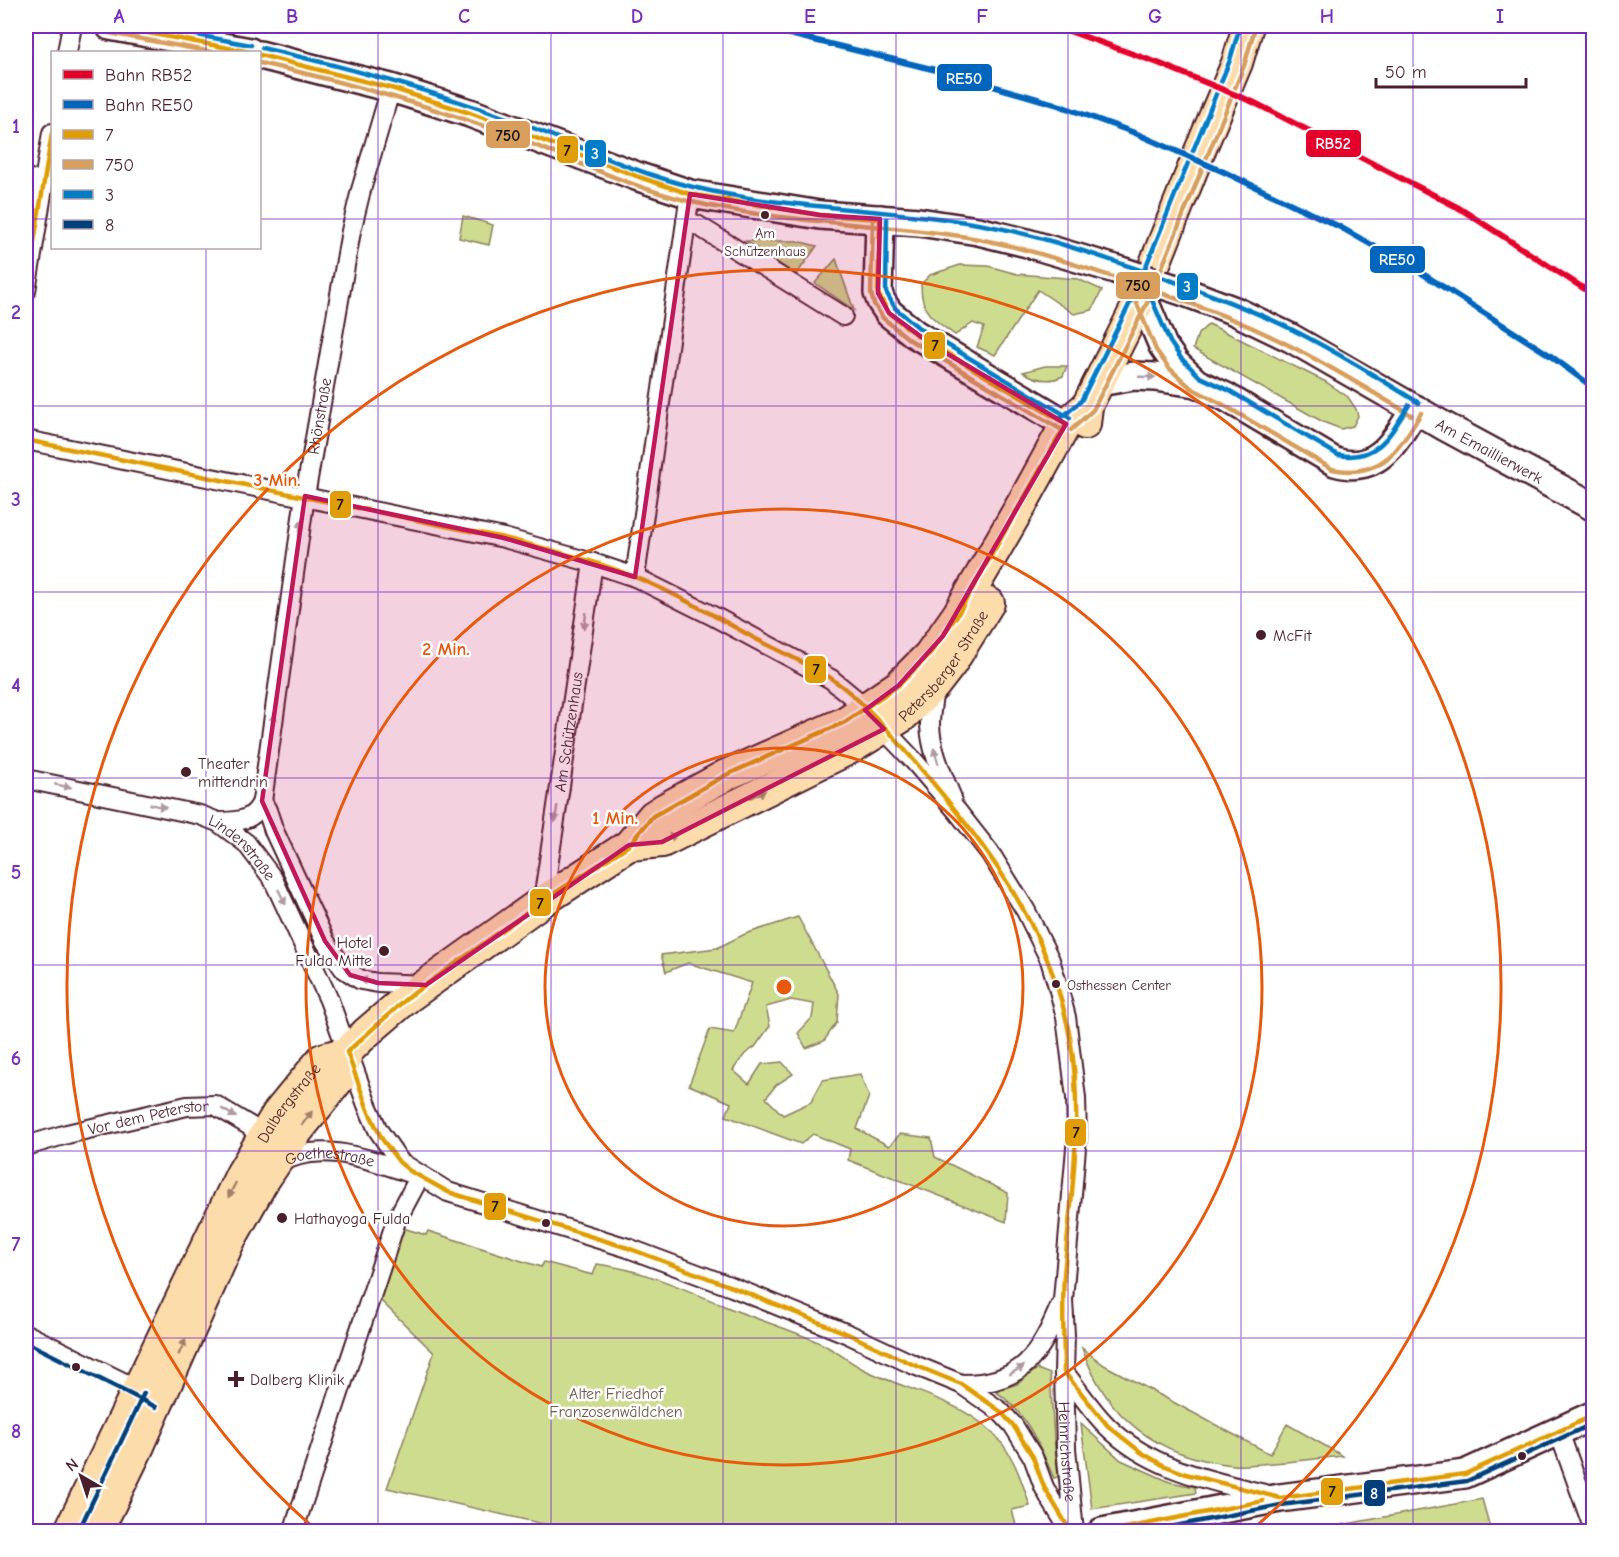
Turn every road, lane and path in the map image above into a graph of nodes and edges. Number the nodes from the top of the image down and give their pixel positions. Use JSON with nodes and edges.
{"nodes":[{"id":1,"x":72,"y":26,"type":"edge"},
{"id":2,"x":110,"y":26,"type":"edge"},
{"id":3,"x":1248,"y":26,"type":"edge"},
{"id":4,"x":67,"y":51,"type":"edge"},
{"id":5,"x":245,"y":51,"type":"edge"},
{"id":6,"x":261,"y":55,"type":"edge"},
{"id":7,"x":391,"y":88,"type":"junction"},
{"id":8,"x":51,"y":140,"type":"edge"},
{"id":9,"x":26,"y":178,"type":"edge"},
{"id":10,"x":44,"y":182,"type":"junction"},
{"id":11,"x":688,"y":208,"type":"junction"},
{"id":12,"x":880,"y":219,"type":"junction"},
{"id":13,"x":26,"y":291,"type":"edge"},
{"id":14,"x":1142,"y":296,"type":"junction"},
{"id":15,"x":843,"y":316,"type":"dead end"},
{"id":16,"x":1196,"y":383,"type":"junction"},
{"id":17,"x":1084,"y":404,"type":"junction"},
{"id":18,"x":1416,"y":409,"type":"junction"},
{"id":19,"x":26,"y":440,"type":"edge"},
{"id":20,"x":305,"y":496,"type":"junction"},
{"id":21,"x":1593,"y":507,"type":"edge"},
{"id":22,"x":593,"y":563,"type":"junction"},
{"id":23,"x":635,"y":577,"type":"junction"},
{"id":24,"x":934,"y":686,"type":"junction"},
{"id":25,"x":874,"y":719,"type":"junction"},
{"id":26,"x":26,"y":779,"type":"edge"},
{"id":27,"x":262,"y":801,"type":"junction"},
{"id":28,"x":957,"y":810,"type":"junction"},
{"id":29,"x":218,"y":822,"type":"junction"},
{"id":30,"x":543,"y":901,"type":"junction"},
{"id":31,"x":426,"y":985,"type":"junction"},
{"id":32,"x":347,"y":1052,"type":"junction"},
{"id":33,"x":261,"y":1139,"type":"junction"},
{"id":34,"x":26,"y":1146,"type":"edge"},
{"id":35,"x":274,"y":1167,"type":"junction"},
{"id":36,"x":420,"y":1176,"type":"junction"},
{"id":37,"x":1063,"y":1300,"type":"junction"},
{"id":38,"x":26,"y":1334,"type":"edge"},
{"id":39,"x":1064,"y":1372,"type":"junction"},
{"id":40,"x":961,"y":1383,"type":"junction"},
{"id":41,"x":148,"y":1395,"type":"junction"},
{"id":42,"x":1593,"y":1415,"type":"edge"},
{"id":43,"x":1558,"y":1432,"type":"junction"},
{"id":44,"x":1280,"y":1498,"type":"junction"},
{"id":45,"x":1593,"y":1530,"type":"edge"},
{"id":46,"x":69,"y":1532,"type":"edge"},
{"id":47,"x":97,"y":1532,"type":"edge"},
{"id":48,"x":293,"y":1532,"type":"edge"},
{"id":49,"x":1073,"y":1532,"type":"edge"},
{"id":50,"x":1102,"y":1532,"type":"edge"}],
"edges":[{"from":1,"to":4,"type":"street"},
{"from":2,"to":5,"type":"main road"},
{"from":3,"to":14,"type":"main road","name":"Petersberger Straße"},
{"from":6,"to":7,"type":"main road","name":"Am Emaillierwerk"},
{"from":7,"to":11,"type":"main road","name":"Am Emaillierwerk"},
{"from":7,"to":20,"type":"street","name":"Rhönstraße"},
{"from":8,"to":10,"type":"street"},
{"from":9,"to":10,"type":"street"},
{"from":10,"to":13,"type":"street"},
{"from":11,"to":12,"type":"main road","name":"Am Emaillierwerk"},
{"from":11,"to":15,"type":"street"},
{"from":11,"to":23,"type":"street"},
{"from":12,"to":17,"type":"main road"},
{"from":12,"to":18,"type":"main road","name":"Am Emaillierwerk","bridge":true},
{"from":14,"to":16,"type":"main road"},
{"from":14,"to":17,"type":"main road","name":"Petersberger Straße"},
{"from":17,"to":16,"type":"main road","one_way":true},
{"from":16,"to":18,"type":"main road"},
{"from":17,"to":24,"type":"main road","name":"Petersberger Straße"},
{"from":17,"to":25,"type":"main road","name":"Petersberger Straße"},
{"from":18,"to":21,"type":"main road","name":"Am Emaillierwerk"},
{"from":19,"to":20,"type":"street","name":"Heinrichstraße"},
{"from":20,"to":22,"type":"street","name":"Heinrichstraße"},
{"from":27,"to":20,"type":"street","name":"Rhönstraße","one_way":true},
{"from":22,"to":23,"type":"street","name":"Heinrichstraße"},
{"from":22,"to":30,"type":"street","name":"Am Schützenhaus","one_way":true},
{"from":23,"to":25,"type":"street","name":"Heinrichstraße"},
{"from":24,"to":25,"type":"main road","name":"Petersberger Straße"},
{"from":28,"to":24,"type":"street","name":"Heinrichstraße","one_way":true},
{"from":25,"to":28,"type":"street","name":"Heinrichstraße"},
{"from":25,"to":30,"type":"main road","name":"Petersberger Straße"},
{"from":26,"to":29,"type":"street","name":"Lindenstraße","one_way":true},
{"from":27,"to":29,"type":"street"},
{"from":31,"to":27,"type":"street","name":"Lindenstraße","one_way":true},
{"from":28,"to":37,"type":"street","name":"Heinrichstraße"},
{"from":29,"to":32,"type":"street","name":"Lindenstraße","one_way":true},
{"from":30,"to":31,"type":"main road","name":"Petersberger Straße"},
{"from":31,"to":32,"type":"main road","name":"Petersberger Straße"},
{"from":32,"to":33,"type":"main road","name":"Dalbergstraße"},
{"from":35,"to":32,"type":"main road","name":"Dalbergstraße","one_way":true},
{"from":32,"to":36,"type":"street","name":"Goethestraße"},
{"from":34,"to":33,"type":"street","name":"Vor dem Peterstor","one_way":true},
{"from":33,"to":41,"type":"main road","name":"Dalbergstraße","one_way":true},
{"from":35,"to":36,"type":"street","name":"Goethestraße"},
{"from":41,"to":35,"type":"main road","name":"Dalbergstraße","one_way":true},
{"from":36,"to":40,"type":"street","name":"Goethestraße"},
{"from":36,"to":48,"type":"street"},
{"from":37,"to":39,"type":"street","name":"Heinrichstraße"},
{"from":40,"to":37,"type":"street","name":"Goethestraße","one_way":true},
{"from":38,"to":41,"type":"street"},
{"from":39,"to":44,"type":"street","name":"Heinrichstraße"},
{"from":39,"to":49,"type":"street","name":"Heinrichstraße"},
{"from":40,"to":49,"type":"street","name":"Goethestraße"},
{"from":41,"to":46,"type":"main road","name":"Dalbergstraße"},
{"from":41,"to":47,"type":"main road","name":"Dalbergstraße"},
{"from":42,"to":43,"type":"main road"},
{"from":43,"to":44,"type":"main road"},
{"from":43,"to":45,"type":"street"},
{"from":44,"to":50,"type":"main road"}]}
